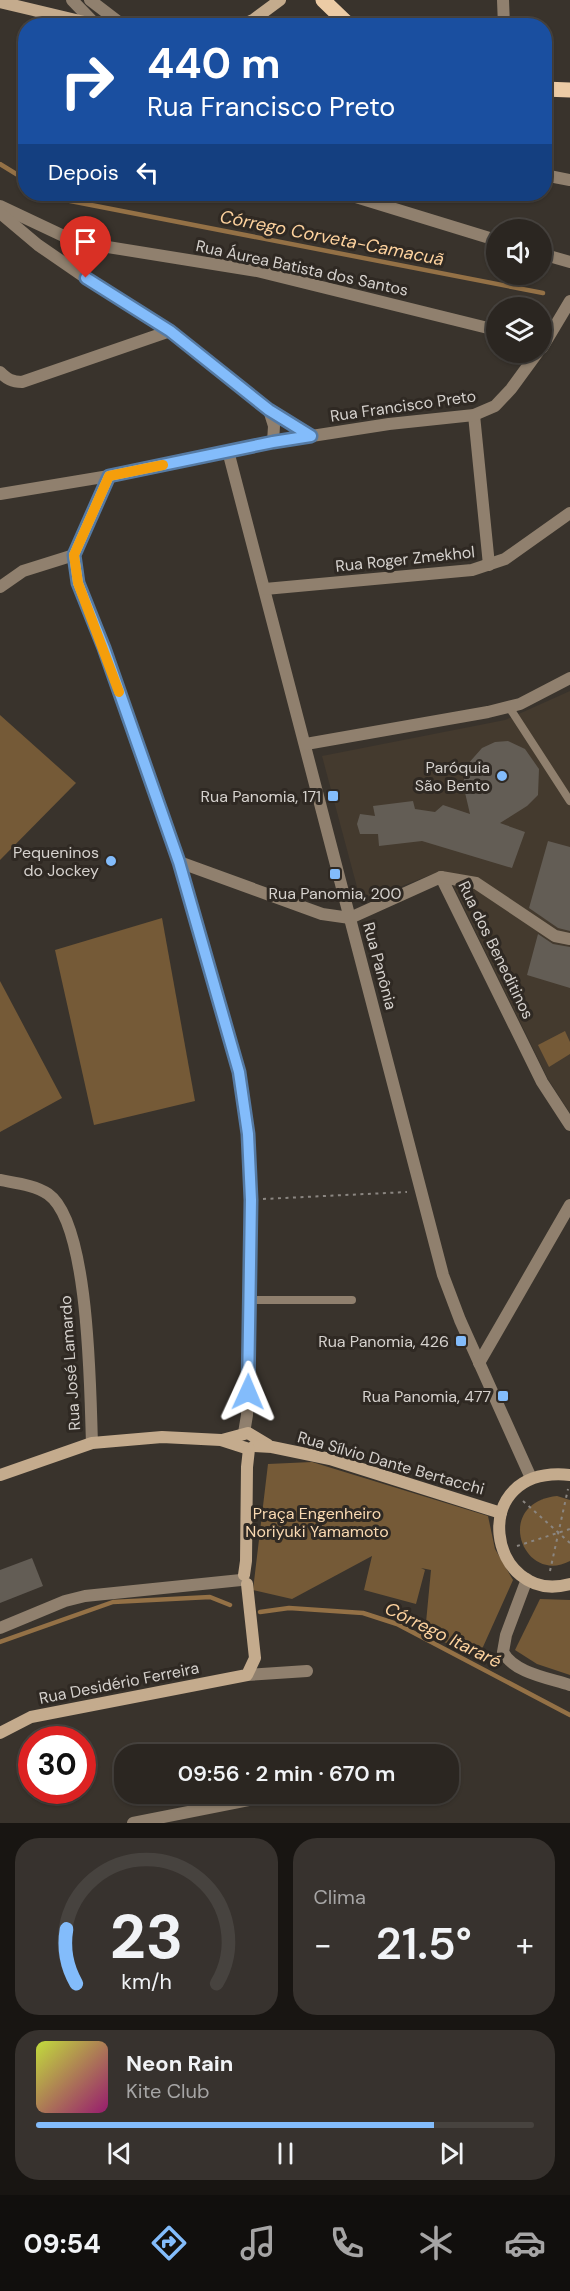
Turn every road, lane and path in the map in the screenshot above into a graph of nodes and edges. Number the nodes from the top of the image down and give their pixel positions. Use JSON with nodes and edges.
{"nodes":[{"id":1,"x":44,"y":0,"type":"edge"},
{"id":2,"x":72,"y":0,"type":"edge"},
{"id":3,"x":90,"y":0,"type":"edge"},
{"id":4,"x":280,"y":0,"type":"edge"},
{"id":5,"x":323,"y":0,"type":"edge"},
{"id":6,"x":503,"y":0,"type":"edge"},
{"id":7,"x":0,"y":2,"type":"edge"},
{"id":8,"x":35,"y":10,"type":"junction"},
{"id":9,"x":69,"y":18,"type":"edge"},
{"id":10,"x":91,"y":18,"type":"edge"},
{"id":11,"x":114,"y":18,"type":"edge"},
{"id":12,"x":256,"y":18,"type":"edge"},
{"id":13,"x":342,"y":18,"type":"edge"},
{"id":14,"x":504,"y":18,"type":"edge"},
{"id":15,"x":552,"y":89,"type":"edge"},
{"id":16,"x":570,"y":90,"type":"edge"},
{"id":17,"x":552,"y":177,"type":"edge"},
{"id":18,"x":570,"y":180,"type":"edge"},
{"id":19,"x":369,"y":201,"type":"edge"},
{"id":20,"x":0,"y":206,"type":"edge"},
{"id":21,"x":0,"y":213,"type":"edge"},
{"id":22,"x":486,"y":237,"type":"edge"},
{"id":23,"x":552,"y":257,"type":"edge"},
{"id":24,"x":570,"y":262,"type":"edge"},
{"id":25,"x":570,"y":301,"type":"edge"},
{"id":26,"x":486,"y":328,"type":"edge"},
{"id":27,"x":552,"y":330,"type":"edge"},
{"id":28,"x":170,"y":331,"type":"junction"},
{"id":29,"x":530,"y":363,"type":"edge"},
{"id":30,"x":0,"y":372,"type":"edge"},
{"id":31,"x":269,"y":410,"type":"junction"},
{"id":32,"x":474,"y":415,"type":"junction"},
{"id":33,"x":274,"y":426,"type":"junction"},
{"id":34,"x":295,"y":426,"type":"junction"},
{"id":35,"x":311,"y":436,"type":"junction"},
{"id":36,"x":273,"y":442,"type":"junction"},
{"id":37,"x":228,"y":452,"type":"junction"},
{"id":38,"x":109,"y":476,"type":"junction"},
{"id":39,"x":0,"y":494,"type":"edge"},
{"id":40,"x":570,"y":513,"type":"edge"},
{"id":41,"x":74,"y":555,"type":"junction"},
{"id":42,"x":489,"y":566,"type":"junction"},
{"id":43,"x":0,"y":588,"type":"edge"},
{"id":44,"x":265,"y":590,"type":"junction"},
{"id":45,"x":570,"y":678,"type":"edge"},
{"id":46,"x":509,"y":706,"type":"junction"},
{"id":47,"x":306,"y":744,"type":"junction"},
{"id":48,"x":570,"y":801,"type":"edge"},
{"id":49,"x":179,"y":862,"type":"junction"},
{"id":50,"x":441,"y":877,"type":"junction"},
{"id":51,"x":350,"y":918,"type":"junction"},
{"id":52,"x":570,"y":939,"type":"edge"},
{"id":53,"x":570,"y":1125,"type":"edge"},
{"id":54,"x":0,"y":1180,"type":"edge"},
{"id":55,"x":421,"y":1192,"type":"junction"},
{"id":56,"x":251,"y":1200,"type":"junction"},
{"id":57,"x":570,"y":1205,"type":"edge"},
{"id":58,"x":249,"y":1300,"type":"junction"},
{"id":59,"x":352,"y":1300,"type":"dead end"},
{"id":60,"x":479,"y":1363,"type":"junction"},
{"id":61,"x":247,"y":1441,"type":"junction"},
{"id":62,"x":92,"y":1443,"type":"junction"},
{"id":63,"x":570,"y":1474,"type":"edge"},
{"id":64,"x":0,"y":1475,"type":"edge"},
{"id":65,"x":531,"y":1478,"type":"junction"},
{"id":66,"x":568,"y":1489,"type":"dead end"},
{"id":67,"x":513,"y":1492,"type":"junction"},
{"id":68,"x":501,"y":1513,"type":"junction"},
{"id":69,"x":570,"y":1529,"type":"edge"},
{"id":70,"x":559,"y":1532,"type":"junction"},
{"id":71,"x":570,"y":1543,"type":"edge"},
{"id":72,"x":503,"y":1550,"type":"junction"},
{"id":73,"x":527,"y":1579,"type":"junction"},
{"id":74,"x":246,"y":1581,"type":"junction"},
{"id":75,"x":570,"y":1584,"type":"edge"},
{"id":76,"x":546,"y":1586,"type":"junction"},
{"id":77,"x":0,"y":1628,"type":"edge"},
{"id":78,"x":307,"y":1671,"type":"dead end"},
{"id":79,"x":247,"y":1675,"type":"junction"},
{"id":80,"x":570,"y":1685,"type":"edge"},
{"id":81,"x":0,"y":1733,"type":"edge"},
{"id":82,"x":229,"y":1804,"type":"edge"},
{"id":83,"x":133,"y":1823,"type":"edge"}],
"edges":[{"from":1,"to":8,"type":"street"},
{"from":2,"to":10,"type":"street"},
{"from":3,"to":11,"type":"street"},
{"from":4,"to":12,"type":"street"},
{"from":5,"to":13,"type":"main road"},
{"from":6,"to":14,"type":"street"},
{"from":7,"to":8,"type":"street"},
{"from":8,"to":9,"type":"street"},
{"from":15,"to":16,"type":"main road"},
{"from":17,"to":18,"type":"street"},
{"from":19,"to":22,"type":"street"},
{"from":20,"to":26,"type":"street","name":"Rua Áurea Batista dos Santos"},
{"from":21,"to":28,"type":"street"},
{"from":23,"to":24,"type":"street"},
{"from":25,"to":27,"type":"street"},
{"from":28,"to":30,"type":"street"},
{"from":28,"to":31,"type":"street"},
{"from":29,"to":32,"type":"street","name":"Rua Francisco Preto"},
{"from":31,"to":33,"type":"street"},
{"from":31,"to":34,"type":"street"},
{"from":32,"to":35,"type":"street","name":"Rua Francisco Preto"},
{"from":32,"to":42,"type":"street"},
{"from":33,"to":34,"type":"street"},
{"from":33,"to":36,"type":"street"},
{"from":34,"to":35,"type":"street"},
{"from":35,"to":36,"type":"street","name":"Rua Francisco Preto"},
{"from":36,"to":37,"type":"street","name":"Rua Francisco Preto"},
{"from":37,"to":38,"type":"street","name":"Rua Francisco Preto"},
{"from":37,"to":44,"type":"street","name":"Rua Panônia"},
{"from":38,"to":39,"type":"street","name":"Rua Francisco Preto"},
{"from":38,"to":41,"type":"street"},
{"from":40,"to":42,"type":"street","name":"Rua Roger Zmekhol"},
{"from":41,"to":43,"type":"street"},
{"from":41,"to":49,"type":"street"},
{"from":42,"to":44,"type":"street","name":"Rua Roger Zmekhol"},
{"from":44,"to":47,"type":"street","name":"Rua Panônia"},
{"from":45,"to":46,"type":"street"},
{"from":46,"to":47,"type":"street"},
{"from":46,"to":48,"type":"lane"},
{"from":47,"to":51,"type":"street","name":"Rua Panônia"},
{"from":49,"to":51,"type":"street"},
{"from":49,"to":56,"type":"street"},
{"from":50,"to":51,"type":"street","name":"Rua dos Beneditinos"},
{"from":50,"to":52,"type":"street"},
{"from":50,"to":53,"type":"street","name":"Rua dos Beneditinos"},
{"from":51,"to":55,"type":"street","name":"Rua Panônia"},
{"from":54,"to":62,"type":"street","name":"Rua José Lamardo"},
{"from":55,"to":56,"type":"path"},
{"from":55,"to":60,"type":"street","name":"Rua Panônia"},
{"from":56,"to":58,"type":"street"},
{"from":57,"to":60,"type":"street"},
{"from":58,"to":59,"type":"lane"},
{"from":58,"to":61,"type":"street"},
{"from":60,"to":65,"type":"street","name":"Rua Panônia"},
{"from":61,"to":62,"type":"street","name":"Rua Sílvio Dante Bertacchi"},
{"from":61,"to":68,"type":"street","name":"Rua Sílvio Dante Bertacchi"},
{"from":61,"to":74,"type":"street"},
{"from":62,"to":64,"type":"street","name":"Rua Sílvio Dante Bertacchi"},
{"from":63,"to":65,"type":"street"},
{"from":65,"to":67,"type":"street"},
{"from":66,"to":70,"type":"path"},
{"from":67,"to":68,"type":"street"},
{"from":67,"to":70,"type":"path"},
{"from":68,"to":72,"type":"street"},
{"from":69,"to":70,"type":"path"},
{"from":70,"to":71,"type":"path"},
{"from":70,"to":72,"type":"path"},
{"from":70,"to":76,"type":"path"},
{"from":72,"to":73,"type":"street"},
{"from":73,"to":76,"type":"street"},
{"from":73,"to":80,"type":"street"},
{"from":74,"to":77,"type":"street"},
{"from":74,"to":79,"type":"street"},
{"from":75,"to":76,"type":"street"},
{"from":78,"to":79,"type":"street"},
{"from":79,"to":81,"type":"street","name":"Rua Desidério Ferreira"},
{"from":82,"to":83,"type":"street"}]}
